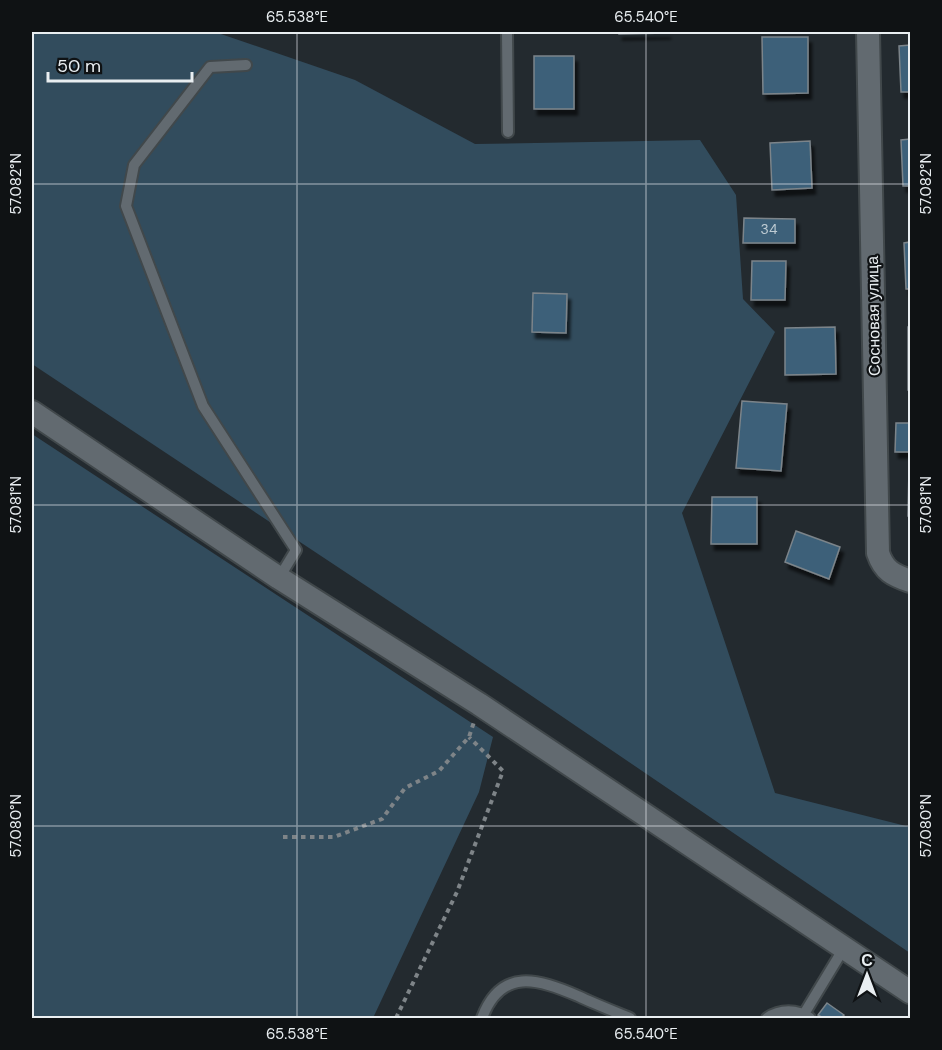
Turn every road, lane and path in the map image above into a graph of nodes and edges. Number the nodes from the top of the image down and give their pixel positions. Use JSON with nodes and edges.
{"nodes":[{"id":1,"x":507,"y":32,"type":"edge"},
{"id":2,"x":868,"y":32,"type":"edge"},
{"id":3,"x":246,"y":65,"type":"dead end"},
{"id":4,"x":508,"y":132,"type":"dead end"},
{"id":5,"x":32,"y":412,"type":"edge"},
{"id":6,"x":279,"y":578,"type":"junction"},
{"id":7,"x":910,"y":581,"type":"edge"},
{"id":8,"x":479,"y":704,"type":"junction"},
{"id":9,"x":468,"y":738,"type":"junction"},
{"id":10,"x":283,"y":837,"type":"dead end"},
{"id":11,"x":844,"y":948,"type":"junction"},
{"id":12,"x":910,"y":992,"type":"edge"},
{"id":13,"x":807,"y":1016,"type":"edge"},
{"id":14,"x":396,"y":1018,"type":"edge"},
{"id":15,"x":482,"y":1018,"type":"edge"},
{"id":16,"x":630,"y":1018,"type":"edge"},
{"id":17,"x":767,"y":1018,"type":"edge"}],
"edges":[{"from":1,"to":4,"type":"lane"},
{"from":2,"to":7,"type":"street","name":"Сосновая улица"},
{"from":3,"to":6,"type":"lane"},
{"from":5,"to":6,"type":"street"},
{"from":6,"to":8,"type":"street"},
{"from":8,"to":9,"type":"path"},
{"from":8,"to":11,"type":"street"},
{"from":9,"to":10,"type":"path"},
{"from":9,"to":14,"type":"path"},
{"from":11,"to":12,"type":"street"},
{"from":11,"to":13,"type":"lane"},
{"from":13,"to":17,"type":"lane"},
{"from":15,"to":16,"type":"lane"}]}
